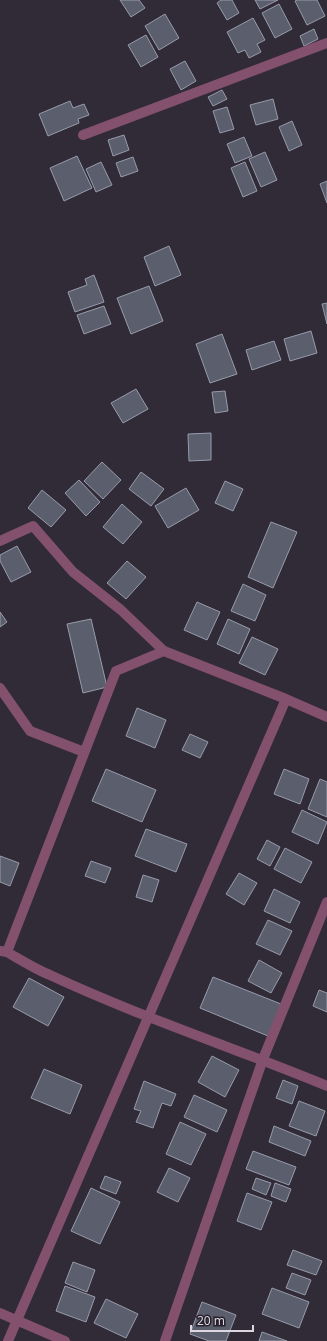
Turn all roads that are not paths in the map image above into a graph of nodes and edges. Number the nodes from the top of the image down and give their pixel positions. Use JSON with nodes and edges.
{"nodes":[{"id":1,"x":327,"y":43,"type":"edge"},
{"id":2,"x":83,"y":135,"type":"dead end"},
{"id":3,"x":0,"y":541,"type":"edge"},
{"id":4,"x":164,"y":651,"type":"junction"},
{"id":5,"x":0,"y":688,"type":"edge"},
{"id":6,"x":286,"y":699,"type":"junction"},
{"id":7,"x":327,"y":717,"type":"edge"},
{"id":8,"x":84,"y":752,"type":"junction"},
{"id":9,"x":327,"y":902,"type":"edge"},
{"id":10,"x":3,"y":952,"type":"edge"},
{"id":11,"x":148,"y":1017,"type":"junction"},
{"id":12,"x":263,"y":1060,"type":"junction"},
{"id":13,"x":327,"y":1086,"type":"edge"},
{"id":14,"x":0,"y":1313,"type":"edge"},
{"id":15,"x":16,"y":1320,"type":"junction"},
{"id":16,"x":8,"y":1341,"type":"edge"},
{"id":17,"x":65,"y":1341,"type":"edge"},
{"id":18,"x":165,"y":1341,"type":"edge"}],
"edges":[{"from":1,"to":2,"type":"street"},
{"from":3,"to":4,"type":"street"},
{"from":4,"to":6,"type":"street"},
{"from":4,"to":8,"type":"street"},
{"from":5,"to":8,"type":"street"},
{"from":6,"to":7,"type":"street"},
{"from":6,"to":11,"type":"street"},
{"from":8,"to":10,"type":"street"},
{"from":9,"to":12,"type":"street"},
{"from":10,"to":11,"type":"street"},
{"from":11,"to":12,"type":"street"},
{"from":11,"to":15,"type":"street"},
{"from":12,"to":13,"type":"street"},
{"from":12,"to":18,"type":"street"},
{"from":14,"to":15,"type":"street"},
{"from":15,"to":16,"type":"street"},
{"from":15,"to":17,"type":"street"}]}
